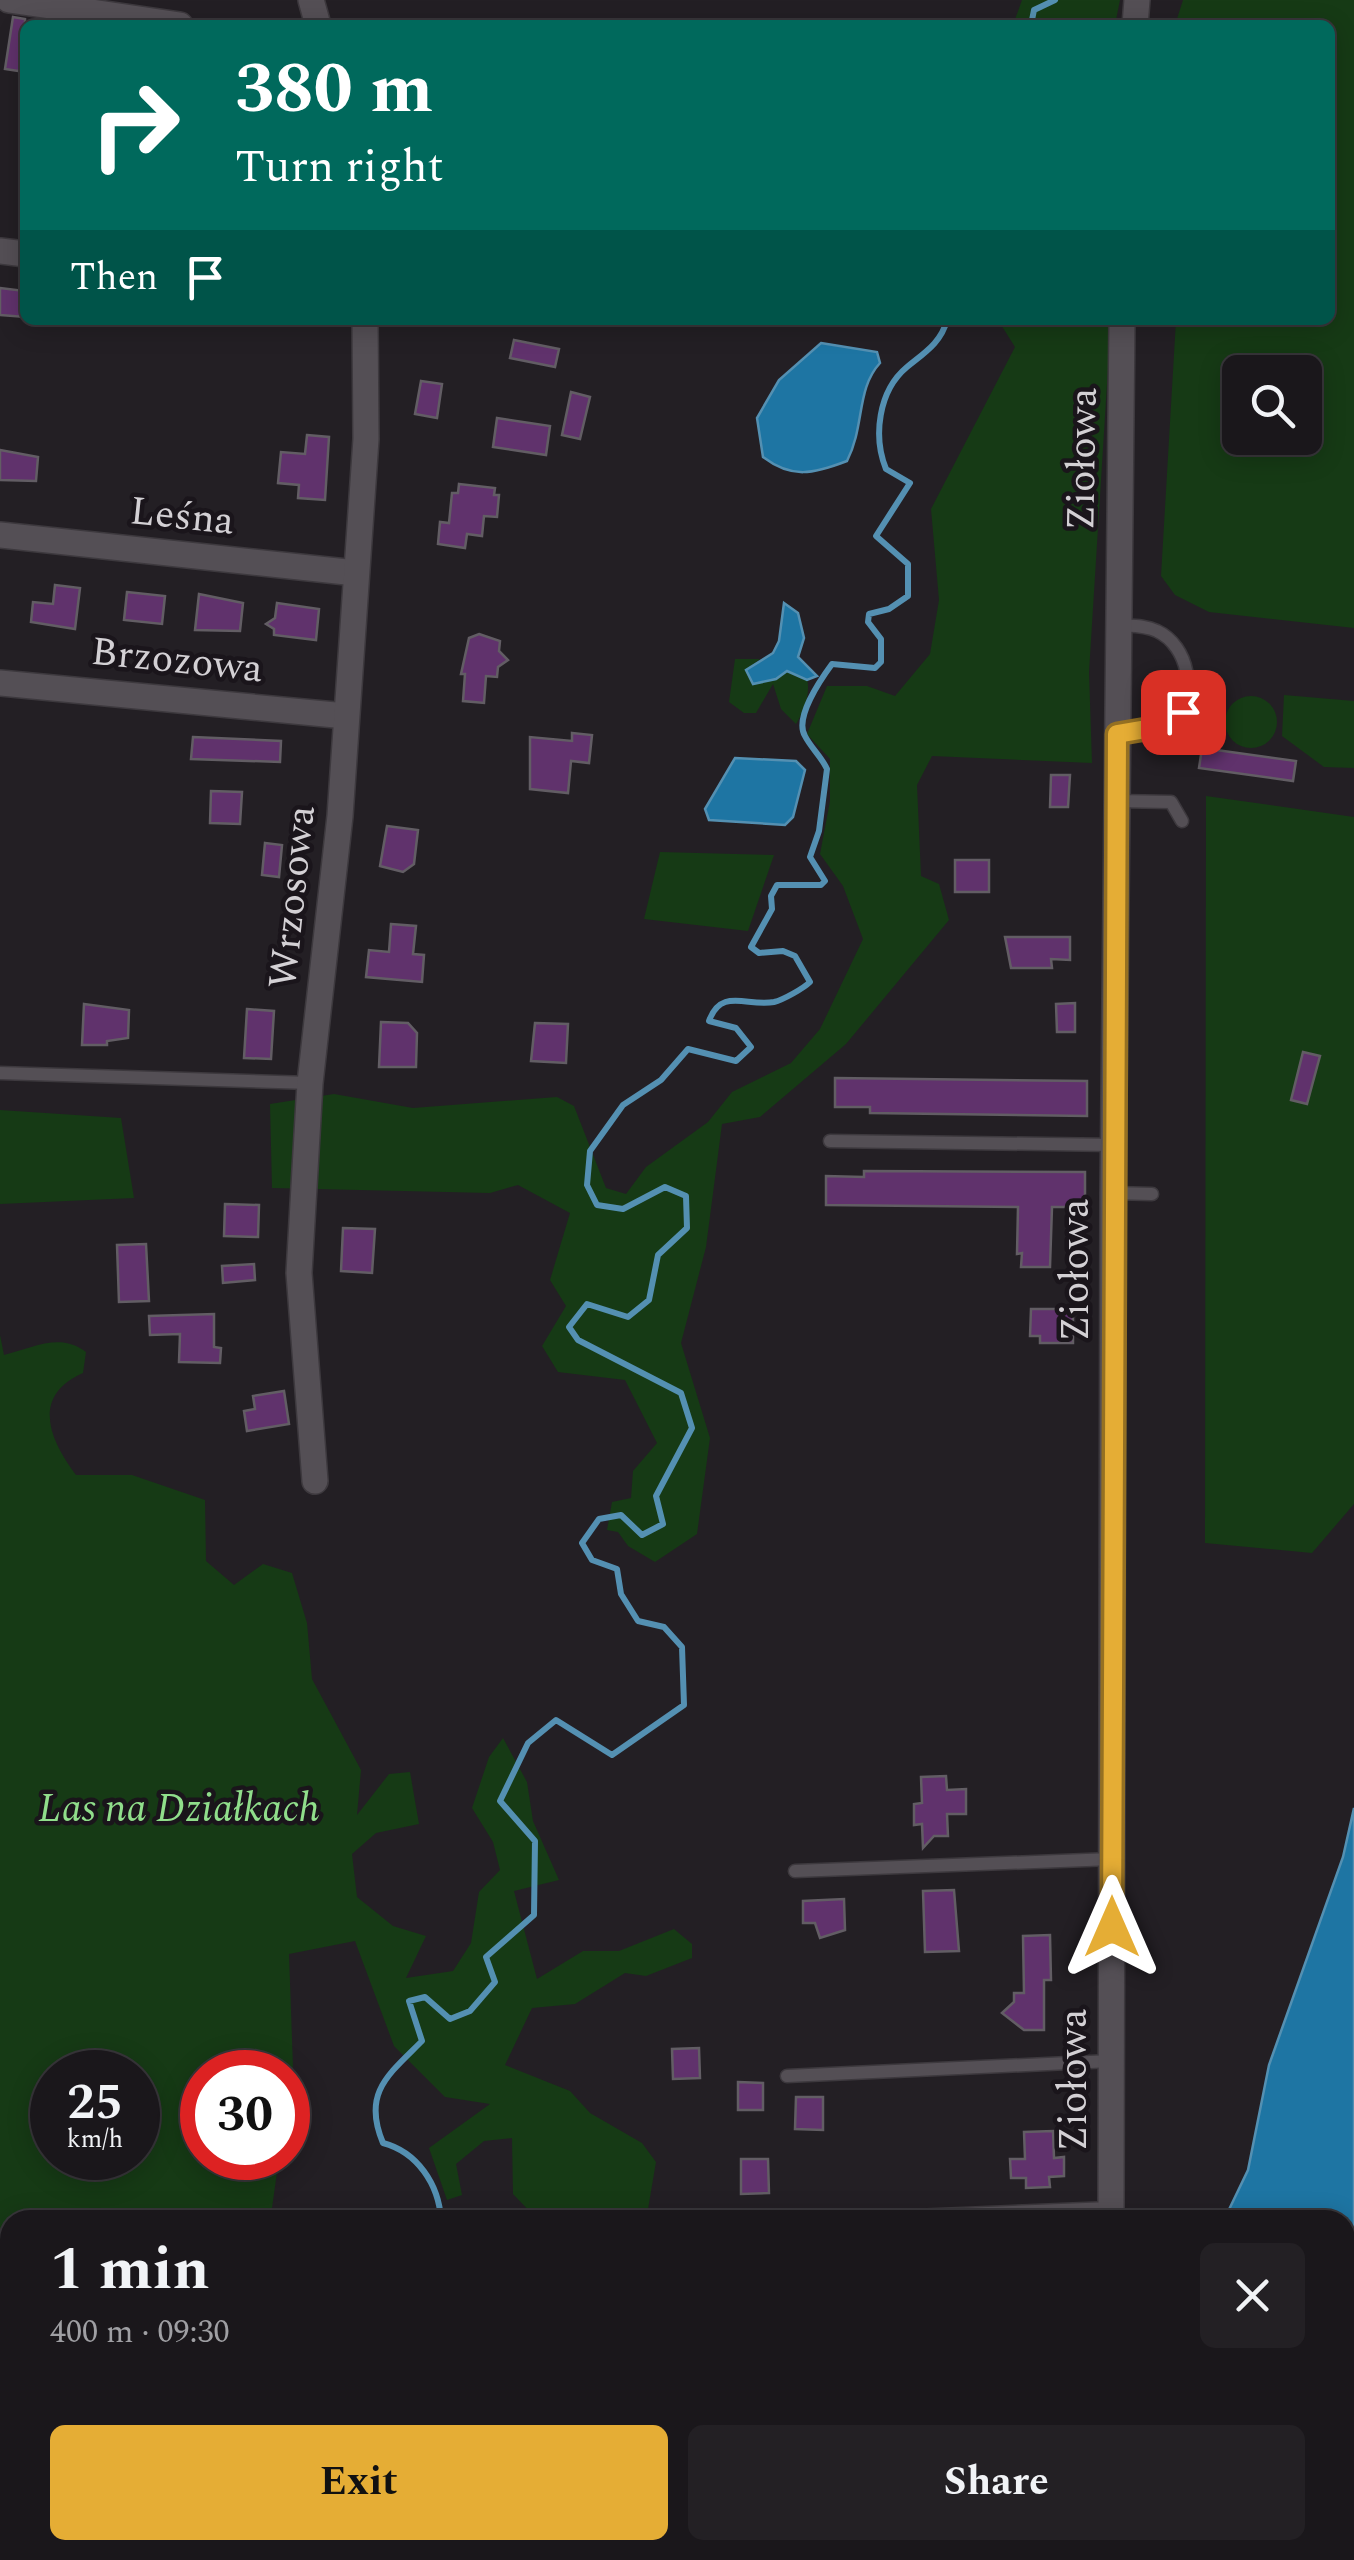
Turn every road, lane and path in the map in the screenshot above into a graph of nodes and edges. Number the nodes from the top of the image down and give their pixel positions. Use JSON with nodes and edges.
{"nodes":[{"id":1,"x":9,"y":0,"type":"edge"},
{"id":2,"x":146,"y":20,"type":"edge"},
{"id":3,"x":365,"y":325,"type":"edge"},
{"id":4,"x":1122,"y":325,"type":"edge"},
{"id":5,"x":0,"y":535,"type":"edge"},
{"id":6,"x":356,"y":574,"type":"junction"},
{"id":7,"x":1118,"y":625,"type":"junction"},
{"id":8,"x":0,"y":683,"type":"edge"},
{"id":9,"x":346,"y":716,"type":"junction"},
{"id":10,"x":1117,"y":734,"type":"junction"},
{"id":11,"x":1116,"y":802,"type":"junction"},
{"id":12,"x":1182,"y":821,"type":"dead end"},
{"id":13,"x":0,"y":1074,"type":"edge"},
{"id":14,"x":310,"y":1083,"type":"junction"},
{"id":15,"x":830,"y":1141,"type":"dead end"},
{"id":16,"x":1114,"y":1144,"type":"junction"},
{"id":17,"x":1113,"y":1193,"type":"junction"},
{"id":18,"x":1152,"y":1194,"type":"dead end"},
{"id":19,"x":315,"y":1481,"type":"dead end"},
{"id":20,"x":1112,"y":1859,"type":"junction"},
{"id":21,"x":795,"y":1870,"type":"dead end"},
{"id":22,"x":1112,"y":2062,"type":"junction"},
{"id":23,"x":787,"y":2076,"type":"dead end"},
{"id":24,"x":1111,"y":2210,"type":"edge"}],
"edges":[{"from":1,"to":2,"type":"street"},
{"from":3,"to":6,"type":"street","name":"Wrzosowa"},
{"from":4,"to":7,"type":"street","name":"Ziołowa"},
{"from":5,"to":6,"type":"street","name":"Leśna"},
{"from":6,"to":9,"type":"street","name":"Wrzosowa"},
{"from":7,"to":10,"type":"street","name":"Ziołowa"},
{"from":7,"to":10,"type":"lane"},
{"from":8,"to":9,"type":"street","name":"Brzozowa"},
{"from":9,"to":14,"type":"street","name":"Wrzosowa"},
{"from":10,"to":11,"type":"street","name":"Ziołowa"},
{"from":11,"to":12,"type":"lane"},
{"from":11,"to":16,"type":"street","name":"Ziołowa"},
{"from":13,"to":14,"type":"lane"},
{"from":14,"to":19,"type":"street","name":"Wrzosowa"},
{"from":15,"to":16,"type":"lane"},
{"from":16,"to":17,"type":"street","name":"Ziołowa"},
{"from":17,"to":18,"type":"lane"},
{"from":17,"to":20,"type":"street","name":"Ziołowa"},
{"from":20,"to":21,"type":"lane"},
{"from":20,"to":22,"type":"street","name":"Ziołowa"},
{"from":22,"to":23,"type":"lane"},
{"from":22,"to":24,"type":"street","name":"Ziołowa"}]}
